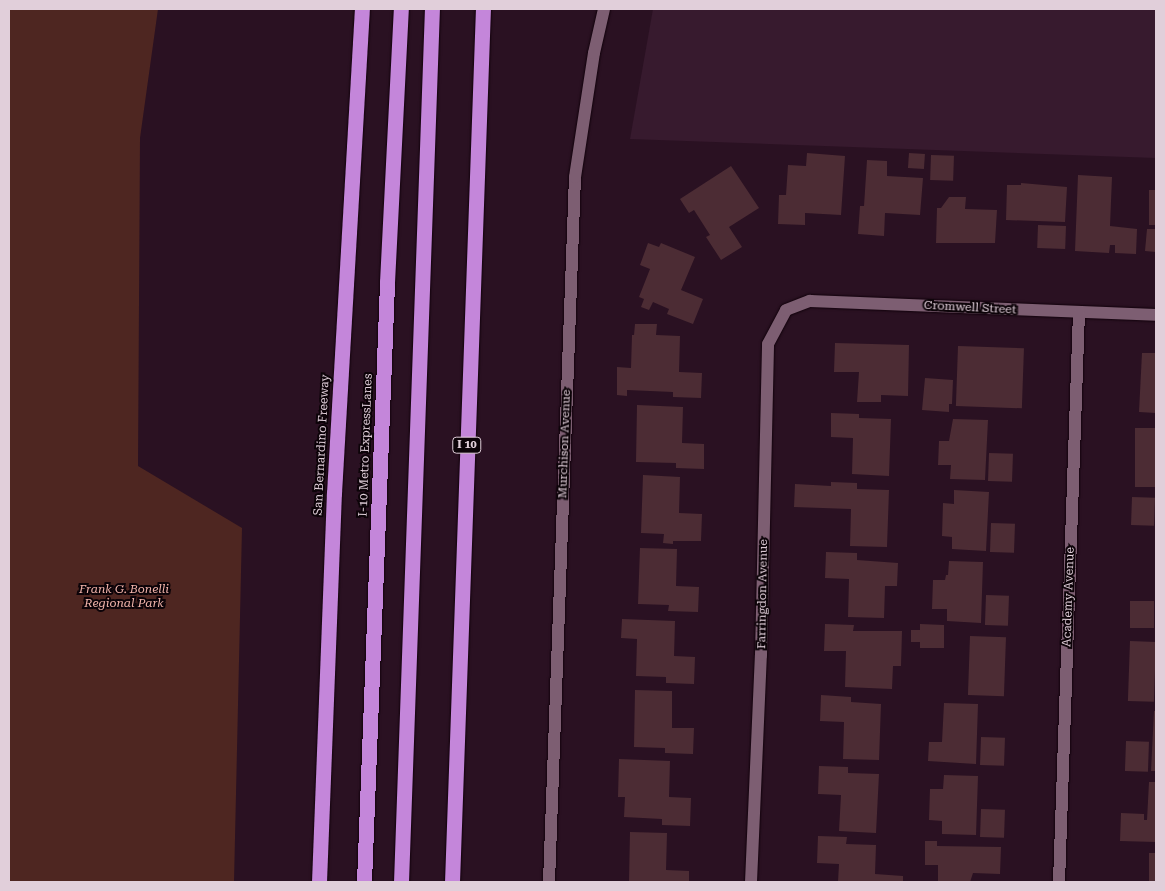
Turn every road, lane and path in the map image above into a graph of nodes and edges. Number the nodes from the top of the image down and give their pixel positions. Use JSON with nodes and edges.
{"nodes":[{"id":1,"x":362,"y":9,"type":"edge"},
{"id":2,"x":402,"y":9,"type":"edge"},
{"id":3,"x":432,"y":9,"type":"edge"},
{"id":4,"x":483,"y":9,"type":"edge"},
{"id":5,"x":604,"y":9,"type":"edge"},
{"id":6,"x":786,"y":310,"type":"joint"},
{"id":7,"x":1079,"y":312,"type":"junction"},
{"id":8,"x":1156,"y":315,"type":"edge"},
{"id":9,"x":319,"y":882,"type":"edge"},
{"id":10,"x":364,"y":882,"type":"edge"},
{"id":11,"x":401,"y":882,"type":"edge"},
{"id":12,"x":452,"y":882,"type":"edge"},
{"id":13,"x":549,"y":882,"type":"edge"},
{"id":14,"x":751,"y":882,"type":"edge"},
{"id":15,"x":1060,"y":882,"type":"edge"}],
"edges":[{"from":1,"to":9,"type":"highway","name":"San Bernardino Freeway"},
{"from":2,"to":10,"type":"highway","name":"I-10 Metro ExpressLanes"},
{"from":3,"to":11,"type":"highway"},
{"from":4,"to":12,"type":"highway","number":"I 10"},
{"from":5,"to":13,"type":"street","name":"Murchison Avenue"},
{"from":6,"to":7,"type":"street","name":"Cromwell Street"},
{"from":6,"to":14,"type":"street","name":"Farringdon Avenue"},
{"from":7,"to":8,"type":"street","name":"Cromwell Street"},
{"from":7,"to":15,"type":"street","name":"Academy Avenue"}]}
